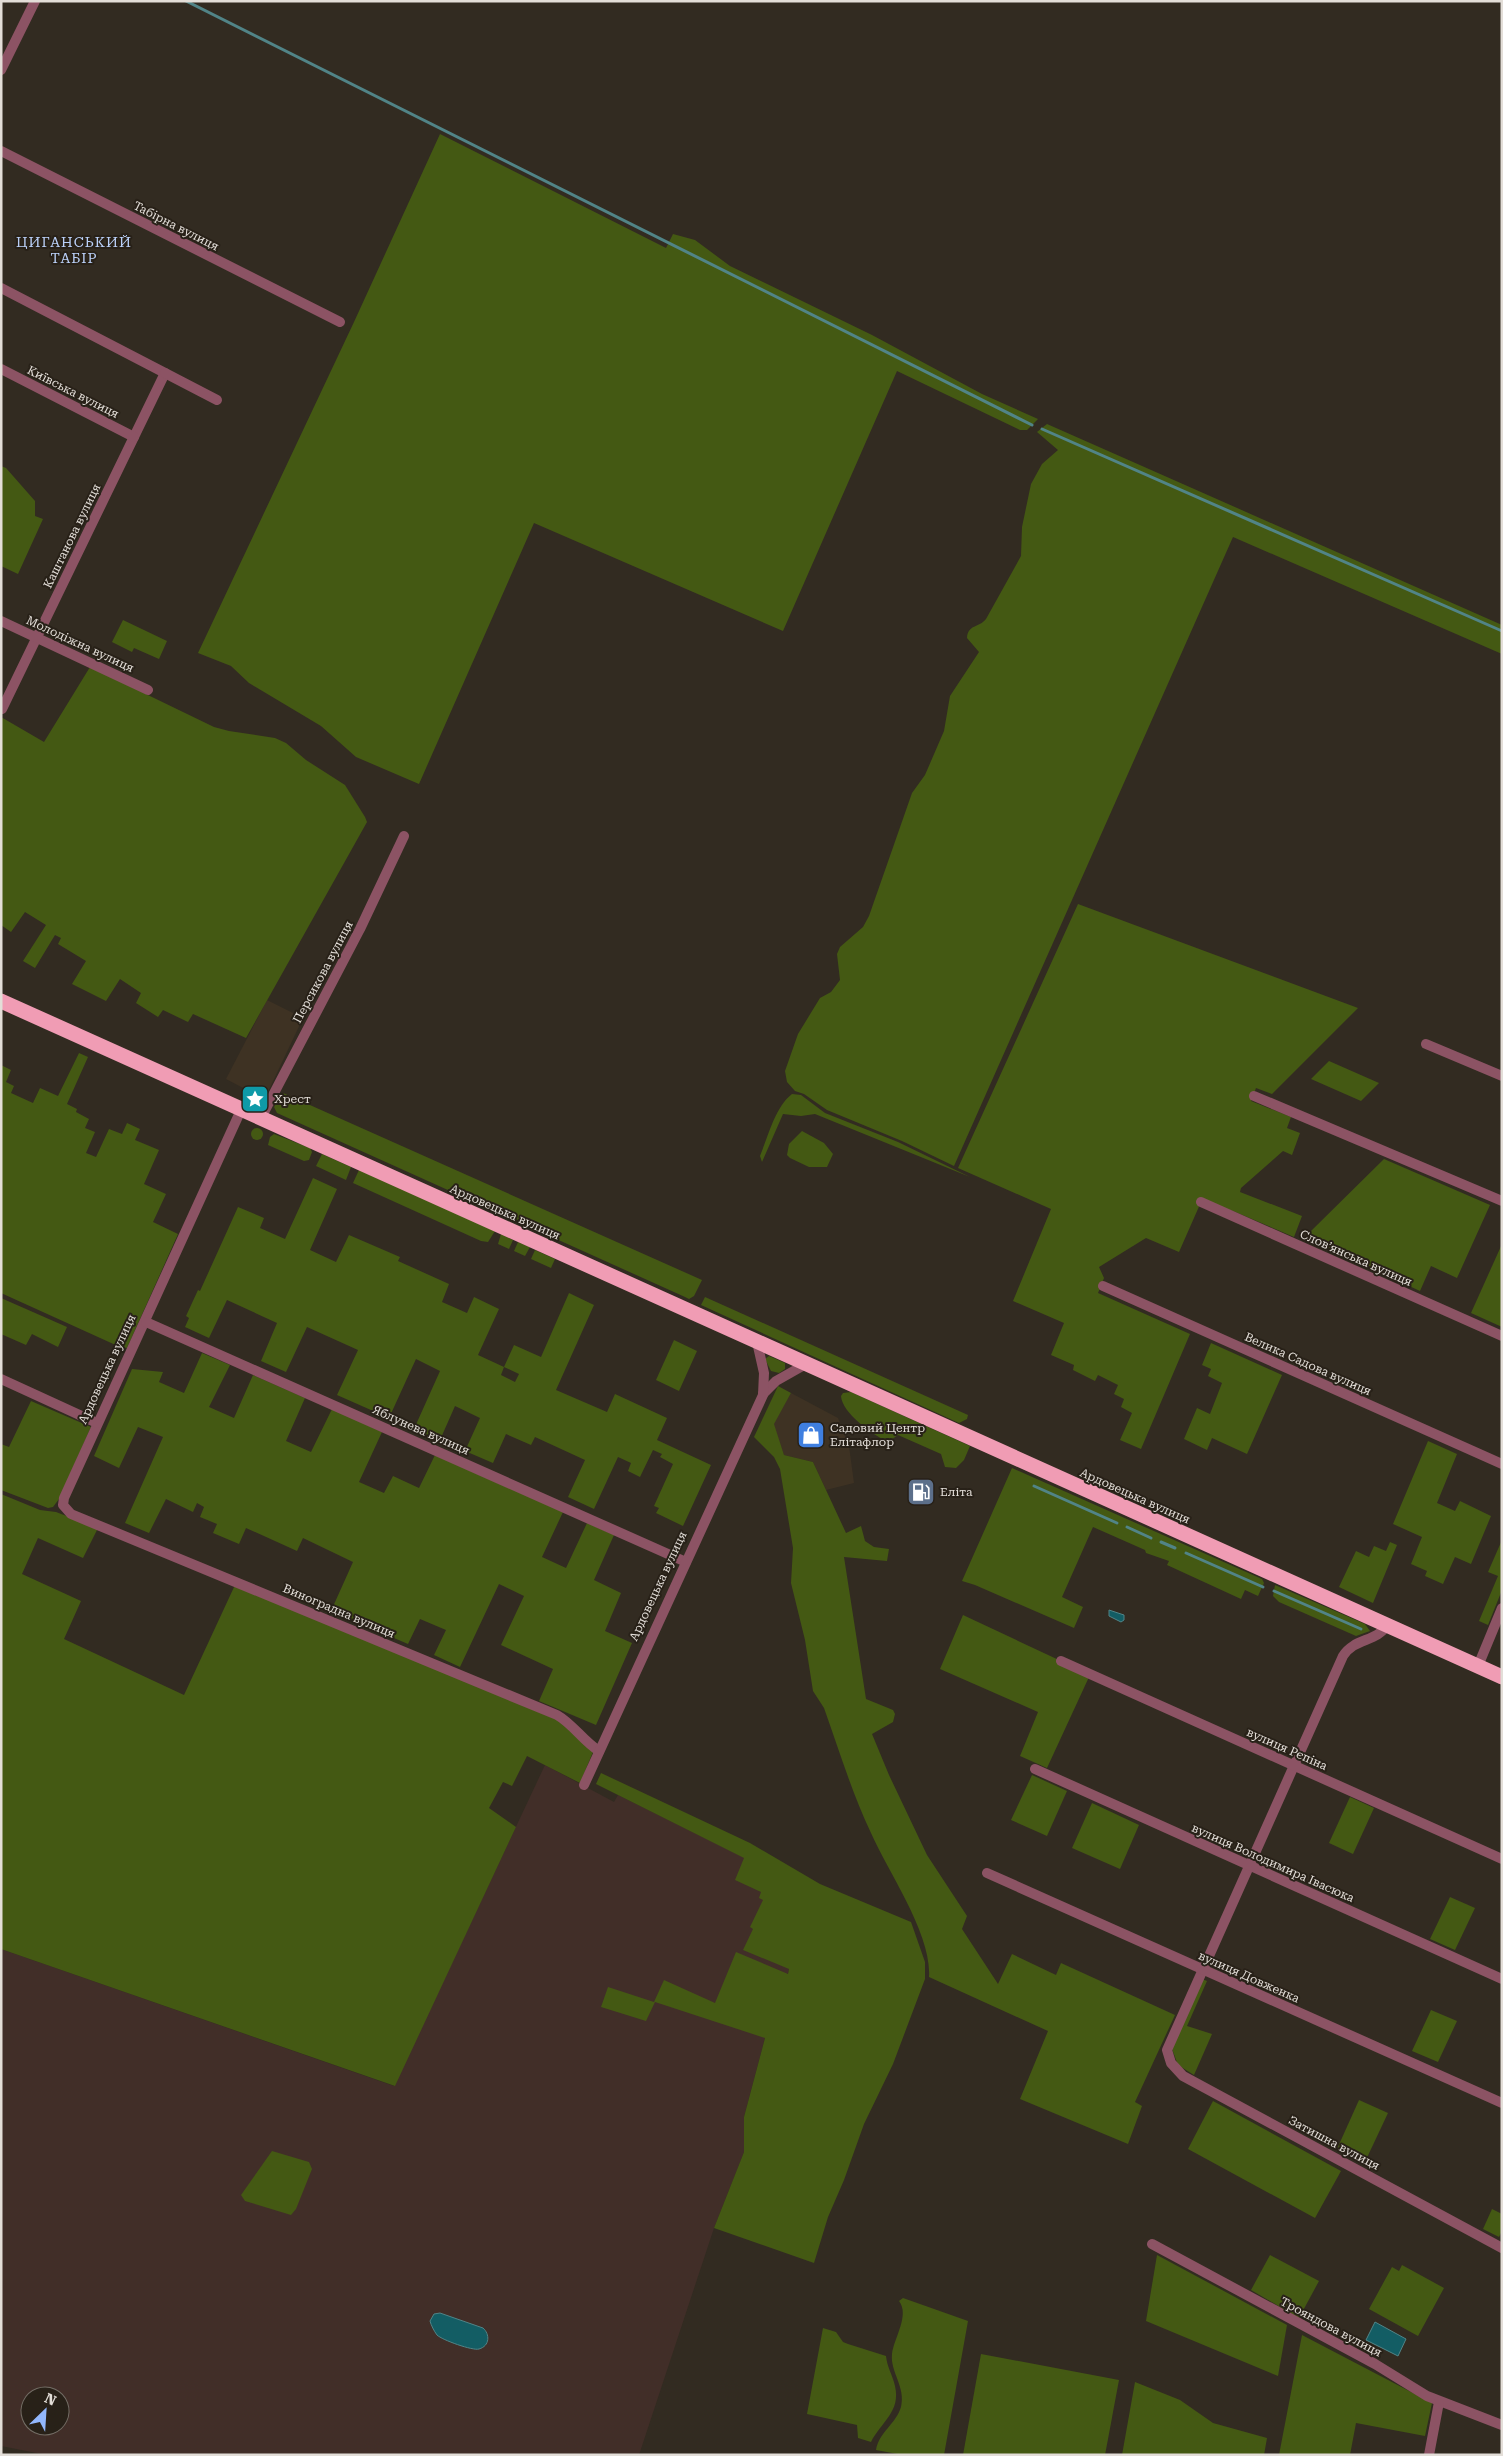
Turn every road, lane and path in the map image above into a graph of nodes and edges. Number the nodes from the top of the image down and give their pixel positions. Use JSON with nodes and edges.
{"nodes":[{"id":1,"x":35,"y":1,"type":"edge"},
{"id":2,"x":1,"y":70,"type":"edge"},
{"id":3,"x":1,"y":152,"type":"edge"},
{"id":4,"x":1,"y":288,"type":"edge"},
{"id":5,"x":340,"y":322,"type":"dead end"},
{"id":6,"x":1,"y":369,"type":"edge"},
{"id":7,"x":165,"y":373,"type":"junction"},
{"id":8,"x":216,"y":400,"type":"dead end"},
{"id":9,"x":134,"y":437,"type":"junction"},
{"id":10,"x":1,"y":621,"type":"edge"},
{"id":11,"x":37,"y":638,"type":"junction"},
{"id":12,"x":148,"y":690,"type":"dead end"},
{"id":13,"x":2,"y":709,"type":"edge"},
{"id":14,"x":404,"y":836,"type":"dead end"},
{"id":15,"x":1,"y":1001,"type":"edge"},
{"id":16,"x":1426,"y":1044,"type":"dead end"},
{"id":17,"x":1502,"y":1076,"type":"edge"},
{"id":18,"x":1254,"y":1096,"type":"dead end"},
{"id":19,"x":241,"y":1110,"type":"junction"},
{"id":20,"x":261,"y":1118,"type":"junction"},
{"id":21,"x":1502,"y":1201,"type":"edge"},
{"id":22,"x":1201,"y":1202,"type":"dead end"},
{"id":23,"x":1103,"y":1286,"type":"dead end"},
{"id":24,"x":146,"y":1322,"type":"junction"},
{"id":25,"x":1502,"y":1336,"type":"edge"},
{"id":26,"x":757,"y":1342,"type":"junction"},
{"id":27,"x":806,"y":1364,"type":"junction"},
{"id":28,"x":1,"y":1379,"type":"edge"},
{"id":29,"x":763,"y":1395,"type":"junction"},
{"id":30,"x":98,"y":1423,"type":"junction"},
{"id":31,"x":1502,"y":1464,"type":"edge"},
{"id":32,"x":63,"y":1505,"type":"joint"},
{"id":33,"x":684,"y":1561,"type":"junction"},
{"id":34,"x":1502,"y":1608,"type":"edge"},
{"id":35,"x":1386,"y":1625,"type":"junction"},
{"id":36,"x":1061,"y":1661,"type":"dead end"},
{"id":37,"x":1478,"y":1666,"type":"junction"},
{"id":38,"x":1502,"y":1677,"type":"edge"},
{"id":39,"x":599,"y":1751,"type":"junction"},
{"id":40,"x":1294,"y":1766,"type":"junction"},
{"id":41,"x":1035,"y":1769,"type":"dead end"},
{"id":42,"x":584,"y":1785,"type":"dead end"},
{"id":43,"x":1502,"y":1859,"type":"edge"},
{"id":44,"x":1249,"y":1866,"type":"junction"},
{"id":45,"x":987,"y":1873,"type":"dead end"},
{"id":46,"x":1202,"y":1970,"type":"junction"},
{"id":47,"x":1502,"y":1979,"type":"edge"},
{"id":48,"x":1502,"y":2103,"type":"edge"},
{"id":49,"x":1152,"y":2244,"type":"dead end"},
{"id":50,"x":1502,"y":2248,"type":"edge"},
{"id":51,"x":1439,"y":2402,"type":"junction"},
{"id":52,"x":1502,"y":2425,"type":"edge"},
{"id":53,"x":1429,"y":2455,"type":"edge"}],
"edges":[{"from":1,"to":2,"type":"street"},
{"from":3,"to":5,"type":"street","name":"Табірна вулиця"},
{"from":4,"to":7,"type":"street"},
{"from":6,"to":9,"type":"street","name":"Київська вулиця"},
{"from":7,"to":8,"type":"street"},
{"from":7,"to":9,"type":"street","name":"Каштанова вулиця"},
{"from":9,"to":11,"type":"street","name":"Каштанова вулиця"},
{"from":10,"to":11,"type":"street","name":"Молодіжна вулиця"},
{"from":11,"to":12,"type":"street","name":"Молодіжна вулиця"},
{"from":11,"to":13,"type":"street","name":"Каштанова вулиця"},
{"from":14,"to":20,"type":"street","name":"Персикова вулиця"},
{"from":15,"to":19,"type":"highway","name":"Ардовецька вулиця"},
{"from":16,"to":17,"type":"street"},
{"from":18,"to":21,"type":"street"},
{"from":19,"to":20,"type":"highway","name":"Ардовецька вулиця"},
{"from":19,"to":24,"type":"street","name":"Ардовецька вулиця"},
{"from":20,"to":26,"type":"highway","name":"Ардовецька вулиця"},
{"from":22,"to":25,"type":"street","name":"Словʼянська вулиця"},
{"from":23,"to":31,"type":"street","name":"Велика Садова вулиця"},
{"from":24,"to":30,"type":"street","name":"Ардовецька вулиця"},
{"from":24,"to":33,"type":"street","name":"Яблунева вулиця"},
{"from":26,"to":27,"type":"highway","name":"Ардовецька вулиця"},
{"from":26,"to":29,"type":"street","name":"Ардовецька вулиця"},
{"from":27,"to":29,"type":"street"},
{"from":27,"to":35,"type":"highway","name":"Ардовецька вулиця"},
{"from":28,"to":30,"type":"street"},
{"from":29,"to":33,"type":"street","name":"Ардовецька вулиця"},
{"from":30,"to":32,"type":"street","name":"Ардовецька вулиця"},
{"from":32,"to":39,"type":"street","name":"Виноградна вулиця"},
{"from":33,"to":39,"type":"street","name":"Ардовецька вулиця"},
{"from":34,"to":37,"type":"street"},
{"from":35,"to":37,"type":"highway","name":"Ардовецька вулиця"},
{"from":35,"to":40,"type":"street"},
{"from":36,"to":40,"type":"street","name":"вулиця Рєпіна"},
{"from":37,"to":38,"type":"highway","name":"Ардовецька вулиця"},
{"from":39,"to":42,"type":"street","name":"Ардовецька вулиця"},
{"from":40,"to":43,"type":"street","name":"вулиця Рєпіна"},
{"from":40,"to":44,"type":"street"},
{"from":41,"to":44,"type":"street","name":"вулиця Володимира Івасюка"},
{"from":44,"to":46,"type":"street"},
{"from":44,"to":47,"type":"street","name":"вулиця Володимира Івасюка"},
{"from":45,"to":46,"type":"street","name":"вулиця Довженка"},
{"from":46,"to":48,"type":"street","name":"вулиця Довженка"},
{"from":46,"to":50,"type":"street","name":"Затишна вулиця"},
{"from":49,"to":51,"type":"street","name":"Трояндова вулиця"},
{"from":51,"to":52,"type":"street","name":"Трояндова вулиця"},
{"from":51,"to":53,"type":"street"}]}
